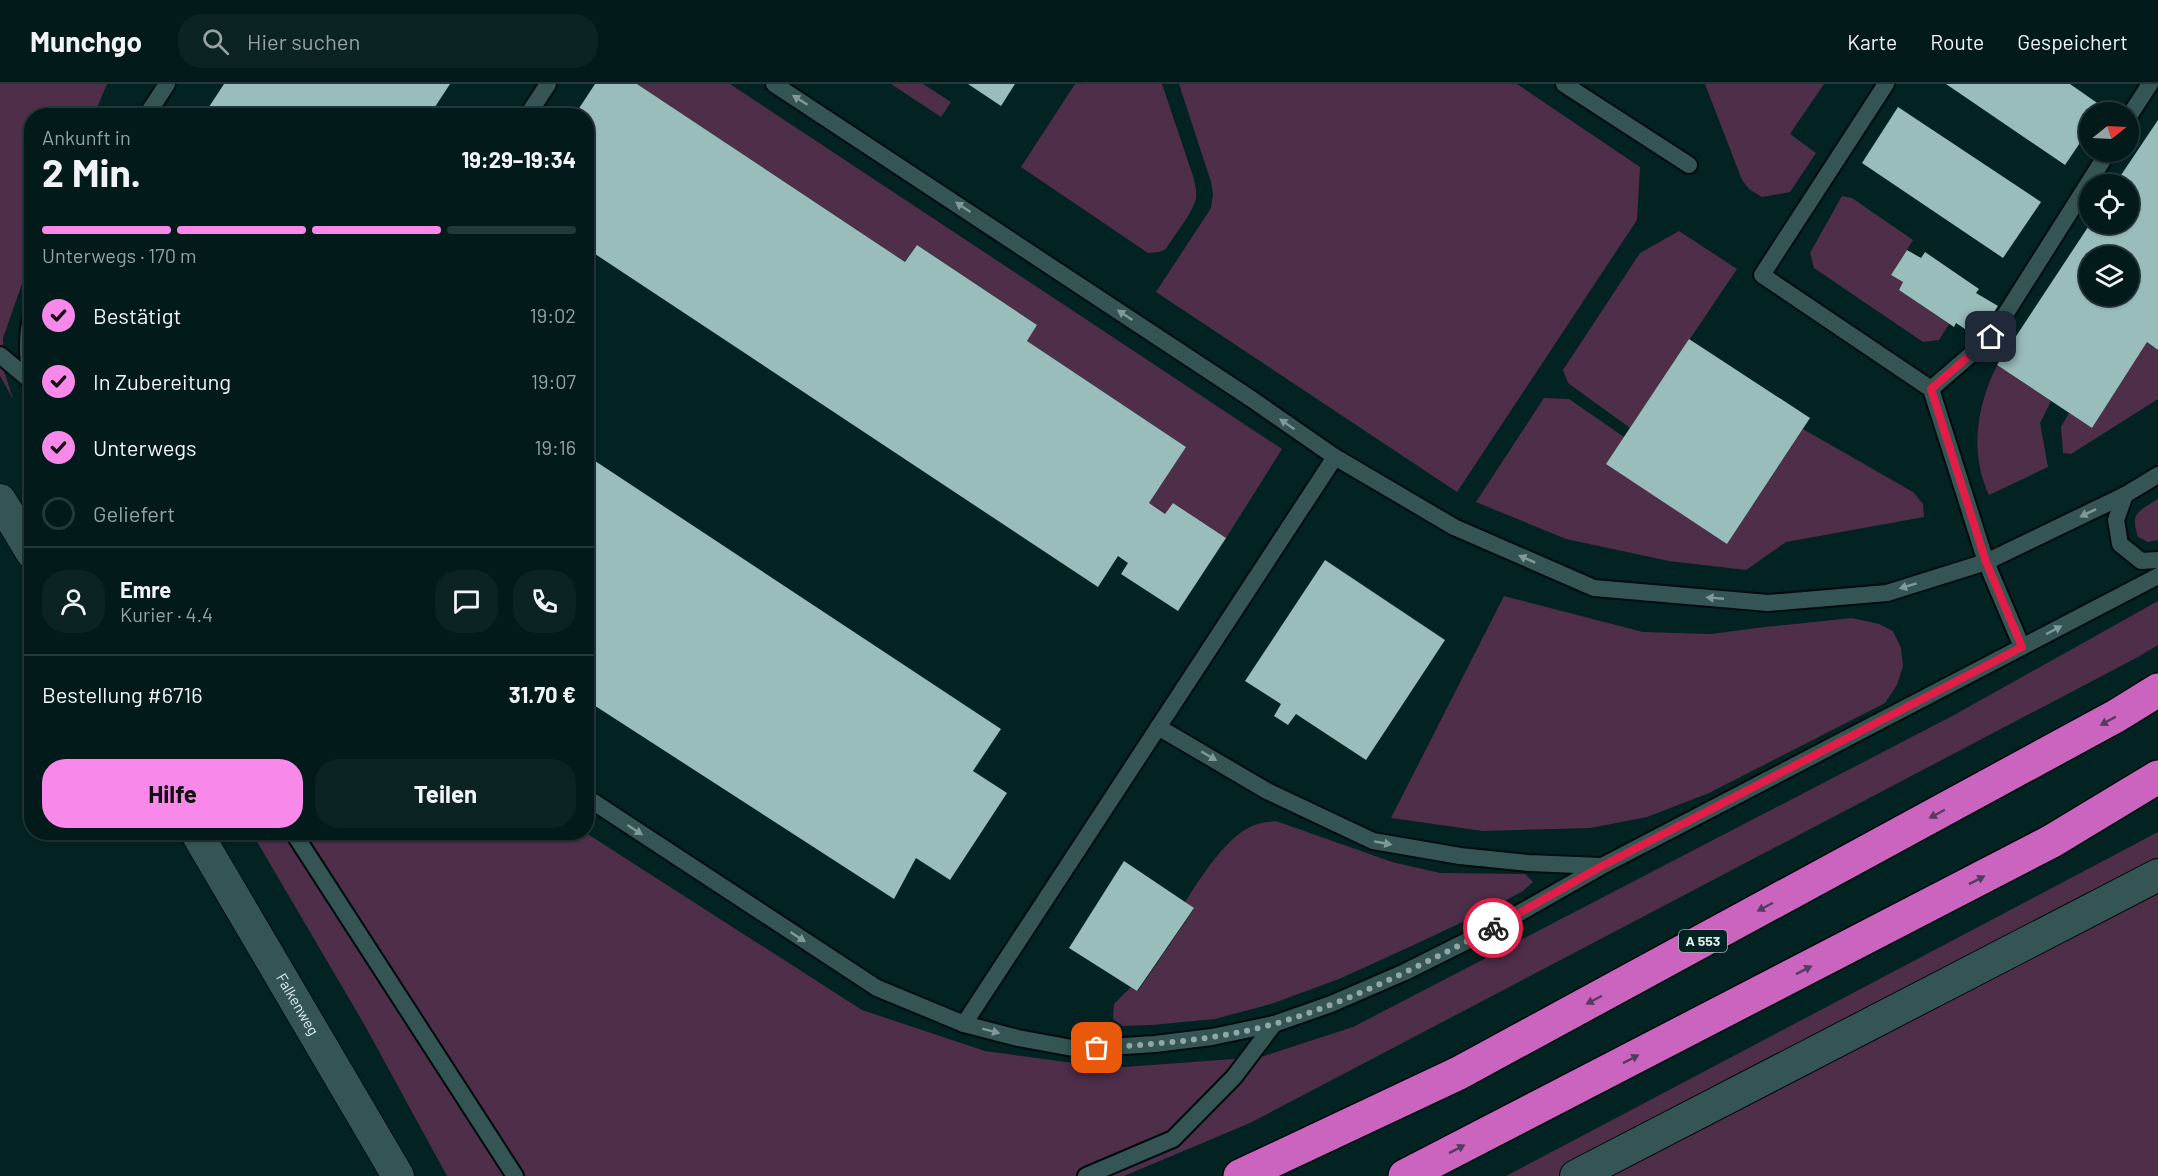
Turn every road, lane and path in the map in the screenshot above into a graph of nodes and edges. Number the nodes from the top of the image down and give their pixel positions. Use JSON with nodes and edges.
{"nodes":[{"id":1,"x":167,"y":84,"type":"edge"},
{"id":2,"x":548,"y":84,"type":"edge"},
{"id":3,"x":775,"y":84,"type":"edge"},
{"id":4,"x":1564,"y":84,"type":"edge"},
{"id":5,"x":1886,"y":84,"type":"edge"},
{"id":6,"x":2150,"y":84,"type":"edge"},
{"id":7,"x":2138,"y":102,"type":"edge"},
{"id":8,"x":151,"y":108,"type":"edge"},
{"id":9,"x":532,"y":108,"type":"edge"},
{"id":10,"x":2102,"y":162,"type":"edge"},
{"id":11,"x":1689,"y":165,"type":"dead end"},
{"id":12,"x":0,"y":355,"type":"edge"},
{"id":13,"x":24,"y":375,"type":"edge"},
{"id":14,"x":1931,"y":389,"type":"junction"},
{"id":15,"x":1335,"y":458,"type":"junction"},
{"id":16,"x":2158,"y":475,"type":"edge"},
{"id":17,"x":2125,"y":495,"type":"junction"},
{"id":18,"x":0,"y":500,"type":"edge"},
{"id":19,"x":24,"y":540,"type":"edge"},
{"id":20,"x":2158,"y":560,"type":"edge"},
{"id":21,"x":1986,"y":562,"type":"junction"},
{"id":22,"x":2158,"y":576,"type":"edge"},
{"id":23,"x":2022,"y":647,"type":"junction"},
{"id":24,"x":2158,"y":690,"type":"edge"},
{"id":25,"x":1158,"y":727,"type":"junction"},
{"id":26,"x":2158,"y":777,"type":"edge"},
{"id":27,"x":594,"y":803,"type":"edge"},
{"id":28,"x":201,"y":840,"type":"edge"},
{"id":29,"x":298,"y":840,"type":"edge"},
{"id":30,"x":1602,"y":866,"type":"junction"},
{"id":31,"x":2158,"y":875,"type":"edge"},
{"id":32,"x":964,"y":1024,"type":"junction"},
{"id":33,"x":1274,"y":1024,"type":"junction"},
{"id":34,"x":398,"y":1176,"type":"edge"},
{"id":35,"x":515,"y":1176,"type":"edge"},
{"id":36,"x":1086,"y":1176,"type":"edge"},
{"id":37,"x":1240,"y":1176,"type":"edge"},
{"id":38,"x":1406,"y":1176,"type":"edge"},
{"id":39,"x":1576,"y":1176,"type":"edge"}],
"edges":[{"from":1,"to":8,"type":"lane"},
{"from":2,"to":9,"type":"lane"},
{"from":15,"to":3,"type":"lane","one_way":true},
{"from":4,"to":11,"type":"lane"},
{"from":5,"to":14,"type":"lane"},
{"from":6,"to":7,"type":"lane"},
{"from":10,"to":14,"type":"lane"},
{"from":12,"to":13,"type":"lane"},
{"from":14,"to":21,"type":"lane"},
{"from":21,"to":15,"type":"lane","one_way":true},
{"from":15,"to":25,"type":"lane"},
{"from":16,"to":17,"type":"lane"},
{"from":17,"to":20,"type":"lane"},
{"from":17,"to":21,"type":"lane","one_way":true},
{"from":18,"to":19,"type":"street"},
{"from":21,"to":23,"type":"lane"},
{"from":23,"to":22,"type":"lane","one_way":true},
{"from":23,"to":30,"type":"lane"},
{"from":24,"to":37,"type":"highway","number":"A 553","one_way":true},
{"from":25,"to":30,"type":"lane","one_way":true},
{"from":25,"to":32,"type":"lane"},
{"from":38,"to":26,"type":"highway","one_way":true},
{"from":27,"to":32,"type":"lane","one_way":true},
{"from":28,"to":34,"type":"street","name":"Falkenweg"},
{"from":29,"to":35,"type":"lane"},
{"from":30,"to":33,"type":"lane"},
{"from":31,"to":39,"type":"street"},
{"from":32,"to":33,"type":"lane","one_way":true},
{"from":33,"to":36,"type":"lane"}]}
